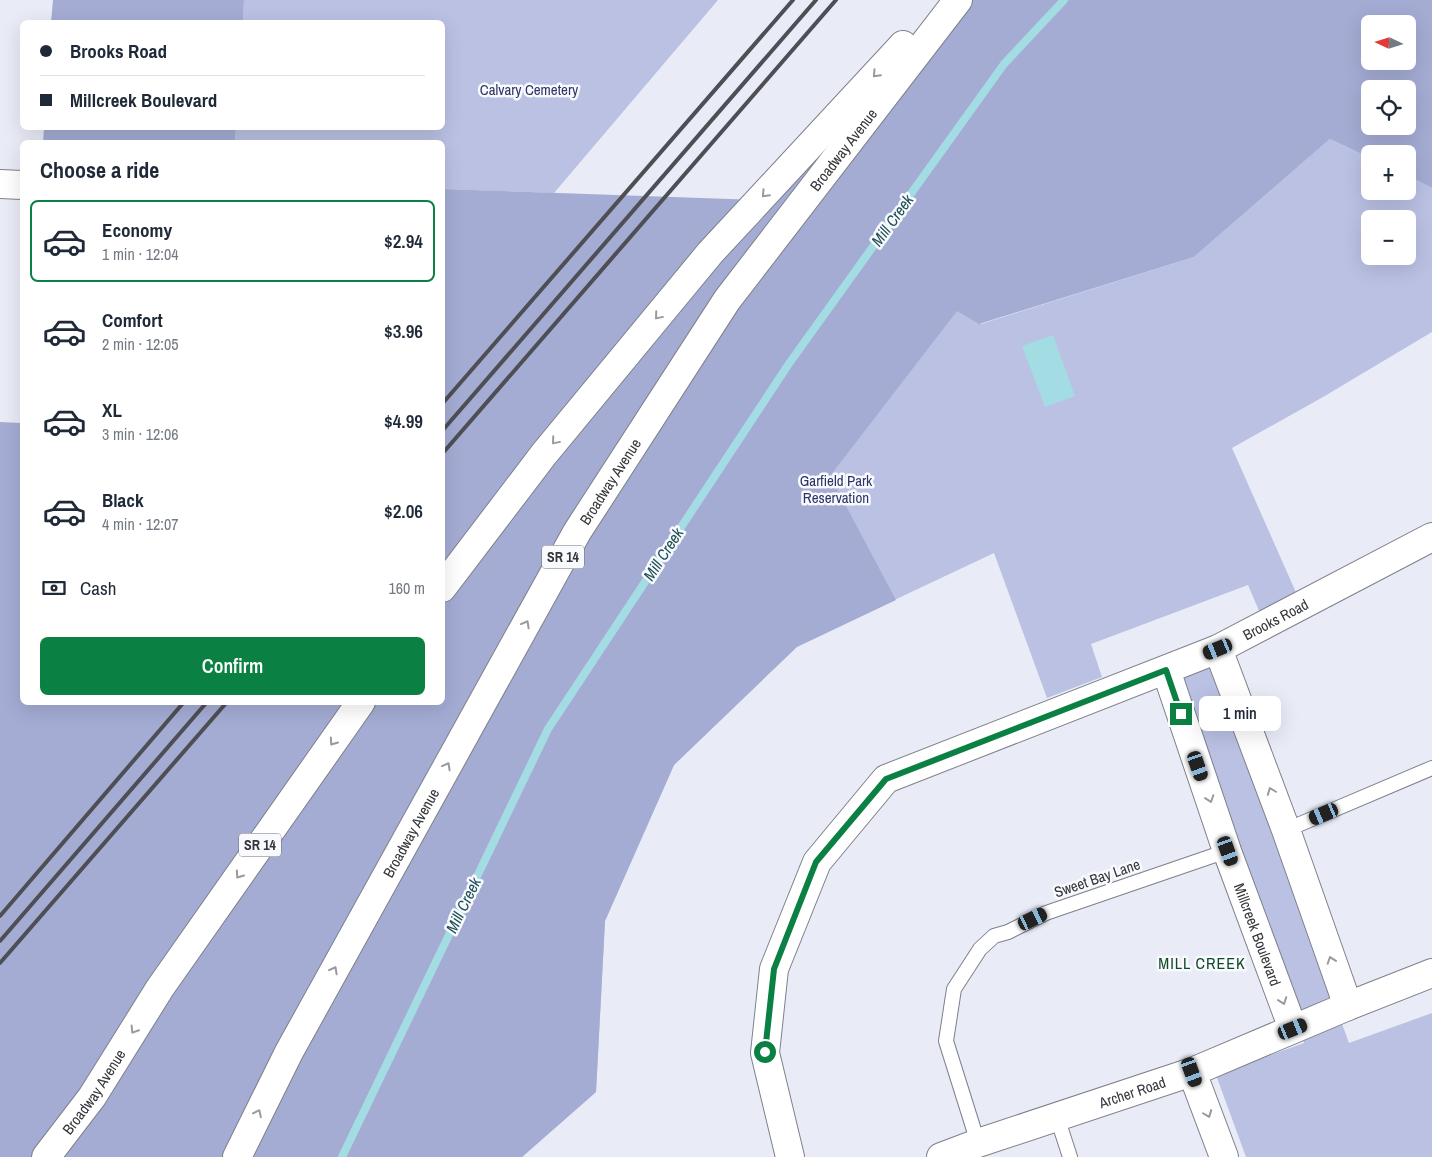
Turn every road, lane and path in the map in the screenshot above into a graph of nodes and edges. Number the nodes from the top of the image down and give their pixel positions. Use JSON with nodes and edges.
{"nodes":[{"id":1,"x":944,"y":0,"type":"edge"},
{"id":2,"x":958,"y":0,"type":"edge"},
{"id":3,"x":0,"y":184,"type":"edge"},
{"id":4,"x":20,"y":185,"type":"edge"},
{"id":5,"x":1432,"y":537,"type":"edge"},
{"id":6,"x":445,"y":584,"type":"edge"},
{"id":7,"x":1218,"y":649,"type":"junction"},
{"id":8,"x":1166,"y":670,"type":"junction"},
{"id":9,"x":359,"y":705,"type":"edge"},
{"id":10,"x":1432,"y":768,"type":"edge"},
{"id":11,"x":1286,"y":830,"type":"junction"},
{"id":12,"x":1228,"y":851,"type":"junction"},
{"id":13,"x":1432,"y":973,"type":"edge"},
{"id":14,"x":1348,"y":1006,"type":"junction"},
{"id":15,"x":1293,"y":1029,"type":"junction"},
{"id":16,"x":1192,"y":1072,"type":"junction"},
{"id":17,"x":1056,"y":1117,"type":"junction"},
{"id":18,"x":978,"y":1143,"type":"junction"},
{"id":19,"x":46,"y":1157,"type":"edge"},
{"id":20,"x":236,"y":1157,"type":"edge"},
{"id":21,"x":790,"y":1157,"type":"edge"},
{"id":22,"x":940,"y":1157,"type":"edge"},
{"id":23,"x":1070,"y":1157,"type":"edge"},
{"id":24,"x":1224,"y":1157,"type":"edge"}],
"edges":[{"from":1,"to":6,"type":"main road","name":"Broadway Avenue","one_way":true},
{"from":20,"to":2,"type":"main road","name":"Broadway Avenue","number":"SR 14","one_way":true},
{"from":3,"to":4,"type":"main road"},
{"from":5,"to":7,"type":"main road","name":"Brooks Road"},
{"from":7,"to":8,"type":"main road","name":"Brooks Road"},
{"from":11,"to":7,"type":"main road","one_way":true},
{"from":8,"to":12,"type":"main road","name":"Millcreek Boulevard","one_way":true},
{"from":8,"to":21,"type":"main road","name":"Brooks Road"},
{"from":9,"to":19,"type":"main road","name":"Broadway Avenue","number":"SR 14","one_way":true},
{"from":10,"to":11,"type":"lane"},
{"from":14,"to":11,"type":"main road","one_way":true},
{"from":12,"to":15,"type":"main road","name":"Millcreek Boulevard","one_way":true},
{"from":12,"to":18,"type":"lane","name":"Sweet Bay Lane"},
{"from":13,"to":14,"type":"main road","name":"Archer Road"},
{"from":14,"to":15,"type":"main road","name":"Archer Road"},
{"from":15,"to":16,"type":"main road","name":"Archer Road"},
{"from":16,"to":17,"type":"main road","name":"Archer Road"},
{"from":16,"to":24,"type":"main road","one_way":true},
{"from":17,"to":18,"type":"main road","name":"Archer Road"},
{"from":17,"to":23,"type":"lane"},
{"from":18,"to":22,"type":"main road","name":"Archer Road"}]}
